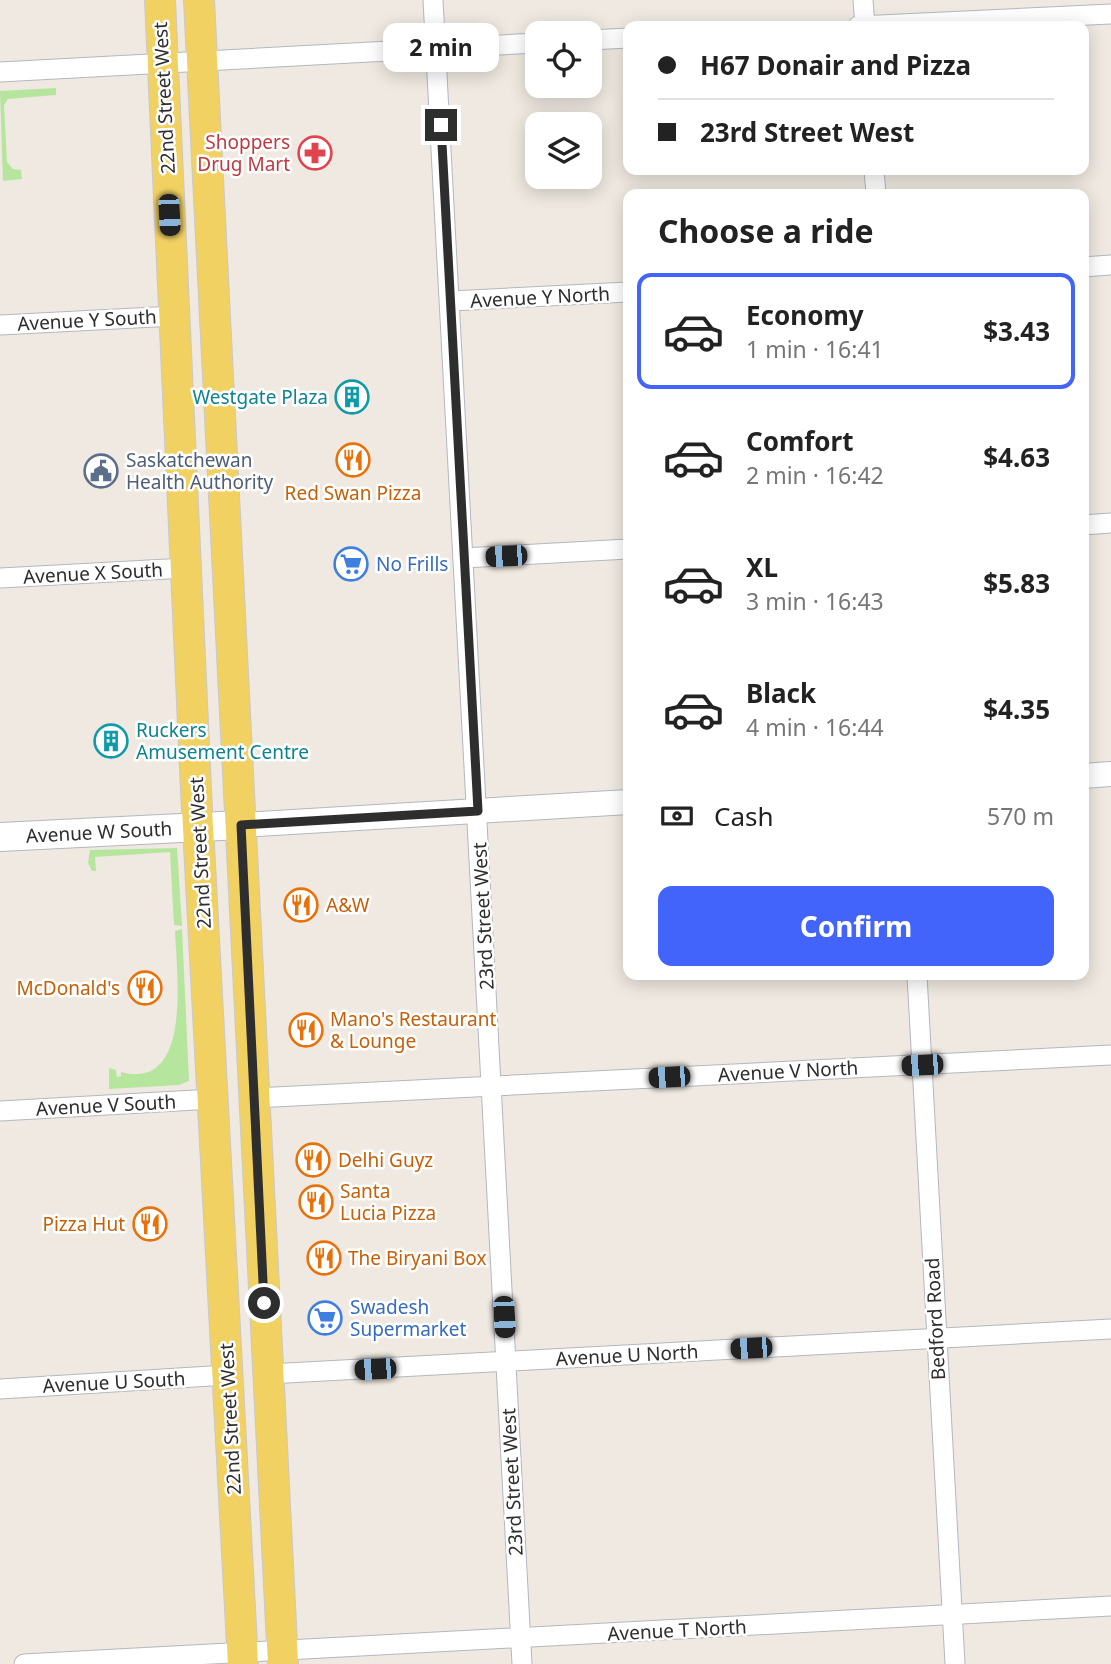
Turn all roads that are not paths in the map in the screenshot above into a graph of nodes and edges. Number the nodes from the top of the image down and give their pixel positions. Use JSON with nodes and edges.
{"nodes":[{"id":1,"x":160,"y":0,"type":"edge"},
{"id":2,"x":199,"y":0,"type":"edge"},
{"id":3,"x":433,"y":0,"type":"edge"},
{"id":4,"x":863,"y":0,"type":"edge"},
{"id":5,"x":1111,"y":13,"type":"edge"},
{"id":6,"x":865,"y":21,"type":"edge"},
{"id":7,"x":960,"y":21,"type":"edge"},
{"id":8,"x":623,"y":38,"type":"edge"},
{"id":9,"x":602,"y":39,"type":"edge"},
{"id":10,"x":525,"y":44,"type":"edge"},
{"id":11,"x":436,"y":48,"type":"junction"},
{"id":12,"x":202,"y":62,"type":"junction"},
{"id":13,"x":162,"y":65,"type":"junction"},
{"id":14,"x":0,"y":72,"type":"edge"},
{"id":15,"x":1111,"y":265,"type":"edge"},
{"id":16,"x":1089,"y":267,"type":"edge"},
{"id":17,"x":623,"y":292,"type":"edge"},
{"id":18,"x":451,"y":302,"type":"junction"},
{"id":19,"x":174,"y":316,"type":"junction"},
{"id":20,"x":0,"y":325,"type":"edge"},
{"id":21,"x":1111,"y":523,"type":"edge"},
{"id":22,"x":1089,"y":524,"type":"edge"},
{"id":23,"x":623,"y":549,"type":"edge"},
{"id":24,"x":463,"y":558,"type":"junction"},
{"id":25,"x":186,"y":568,"type":"junction"},
{"id":26,"x":0,"y":578,"type":"edge"},
{"id":27,"x":1111,"y":774,"type":"edge"},
{"id":28,"x":1089,"y":776,"type":"edge"},
{"id":29,"x":623,"y":802,"type":"edge"},
{"id":30,"x":478,"y":811,"type":"junction"},
{"id":31,"x":241,"y":825,"type":"junction"},
{"id":32,"x":198,"y":827,"type":"junction"},
{"id":33,"x":0,"y":837,"type":"edge"},
{"id":34,"x":917,"y":980,"type":"edge"},
{"id":35,"x":1111,"y":1055,"type":"edge"},
{"id":36,"x":922,"y":1065,"type":"junction"},
{"id":37,"x":492,"y":1086,"type":"junction"},
{"id":38,"x":254,"y":1098,"type":"junction"},
{"id":39,"x":213,"y":1099,"type":"junction"},
{"id":40,"x":0,"y":1111,"type":"edge"},
{"id":41,"x":1111,"y":1329,"type":"edge"},
{"id":42,"x":936,"y":1339,"type":"junction"},
{"id":43,"x":505,"y":1361,"type":"junction"},
{"id":44,"x":268,"y":1374,"type":"junction"},
{"id":45,"x":227,"y":1375,"type":"junction"},
{"id":46,"x":0,"y":1389,"type":"edge"},
{"id":47,"x":1111,"y":1606,"type":"edge"},
{"id":48,"x":951,"y":1615,"type":"junction"},
{"id":49,"x":521,"y":1638,"type":"junction"},
{"id":50,"x":282,"y":1657,"type":"edge"},
{"id":51,"x":243,"y":1659,"type":"edge"},
{"id":52,"x":24,"y":1664,"type":"edge"},
{"id":53,"x":522,"y":1664,"type":"edge"},
{"id":54,"x":955,"y":1664,"type":"edge"}],
"edges":[{"from":1,"to":13,"type":"main road","name":"22nd Street West"},
{"from":2,"to":12,"type":"main road","name":"22nd Street West"},
{"from":3,"to":11,"type":"street","name":"23rd Street West"},
{"from":4,"to":6,"type":"street"},
{"from":5,"to":7,"type":"street"},
{"from":8,"to":9,"type":"street"},
{"from":10,"to":11,"type":"street"},
{"from":11,"to":12,"type":"street"},
{"from":11,"to":18,"type":"street","name":"23rd Street West"},
{"from":12,"to":13,"type":"street"},
{"from":12,"to":31,"type":"main road","name":"22nd Street West"},
{"from":13,"to":14,"type":"street"},
{"from":13,"to":19,"type":"main road","name":"22nd Street West"},
{"from":15,"to":16,"type":"street"},
{"from":17,"to":18,"type":"street","name":"Avenue Y North"},
{"from":18,"to":24,"type":"street","name":"23rd Street West"},
{"from":19,"to":20,"type":"street","name":"Avenue Y South"},
{"from":19,"to":25,"type":"main road","name":"22nd Street West"},
{"from":21,"to":22,"type":"street"},
{"from":23,"to":24,"type":"street"},
{"from":24,"to":30,"type":"street","name":"23rd Street West"},
{"from":25,"to":26,"type":"street","name":"Avenue X South"},
{"from":25,"to":32,"type":"main road","name":"22nd Street West"},
{"from":27,"to":28,"type":"street"},
{"from":29,"to":30,"type":"street"},
{"from":30,"to":31,"type":"street"},
{"from":30,"to":37,"type":"street","name":"23rd Street West"},
{"from":31,"to":32,"type":"main road","name":"Avenue W South"},
{"from":31,"to":38,"type":"main road","name":"22nd Street West"},
{"from":32,"to":33,"type":"main road","name":"Avenue W South"},
{"from":32,"to":39,"type":"main road","name":"22nd Street West"},
{"from":34,"to":36,"type":"street","name":"Bedford Road"},
{"from":35,"to":36,"type":"street","name":"Avenue V North"},
{"from":36,"to":37,"type":"street","name":"Avenue V North"},
{"from":36,"to":42,"type":"street","name":"Bedford Road"},
{"from":37,"to":38,"type":"street","name":"Avenue V North"},
{"from":37,"to":43,"type":"street","name":"23rd Street West"},
{"from":38,"to":44,"type":"main road","name":"22nd Street West"},
{"from":39,"to":40,"type":"street","name":"Avenue V South"},
{"from":39,"to":45,"type":"main road","name":"22nd Street West"},
{"from":41,"to":42,"type":"street","name":"Avenue U North"},
{"from":42,"to":43,"type":"street","name":"Avenue U North"},
{"from":42,"to":48,"type":"street","name":"Bedford Road"},
{"from":43,"to":44,"type":"street","name":"Avenue U North"},
{"from":43,"to":49,"type":"street","name":"23rd Street West"},
{"from":44,"to":50,"type":"main road","name":"22nd Street West"},
{"from":45,"to":46,"type":"street","name":"Avenue U South"},
{"from":45,"to":51,"type":"main road","name":"22nd Street West"},
{"from":47,"to":48,"type":"street","name":"Avenue T North"},
{"from":48,"to":49,"type":"street","name":"Avenue T North"},
{"from":48,"to":54,"type":"street","name":"Bedford Road"},
{"from":49,"to":50,"type":"street","name":"Avenue T North"},
{"from":49,"to":53,"type":"street","name":"23rd Street West"},
{"from":50,"to":51,"type":"street","name":"Avenue T North"},
{"from":51,"to":52,"type":"street","name":"Avenue T North"}]}
